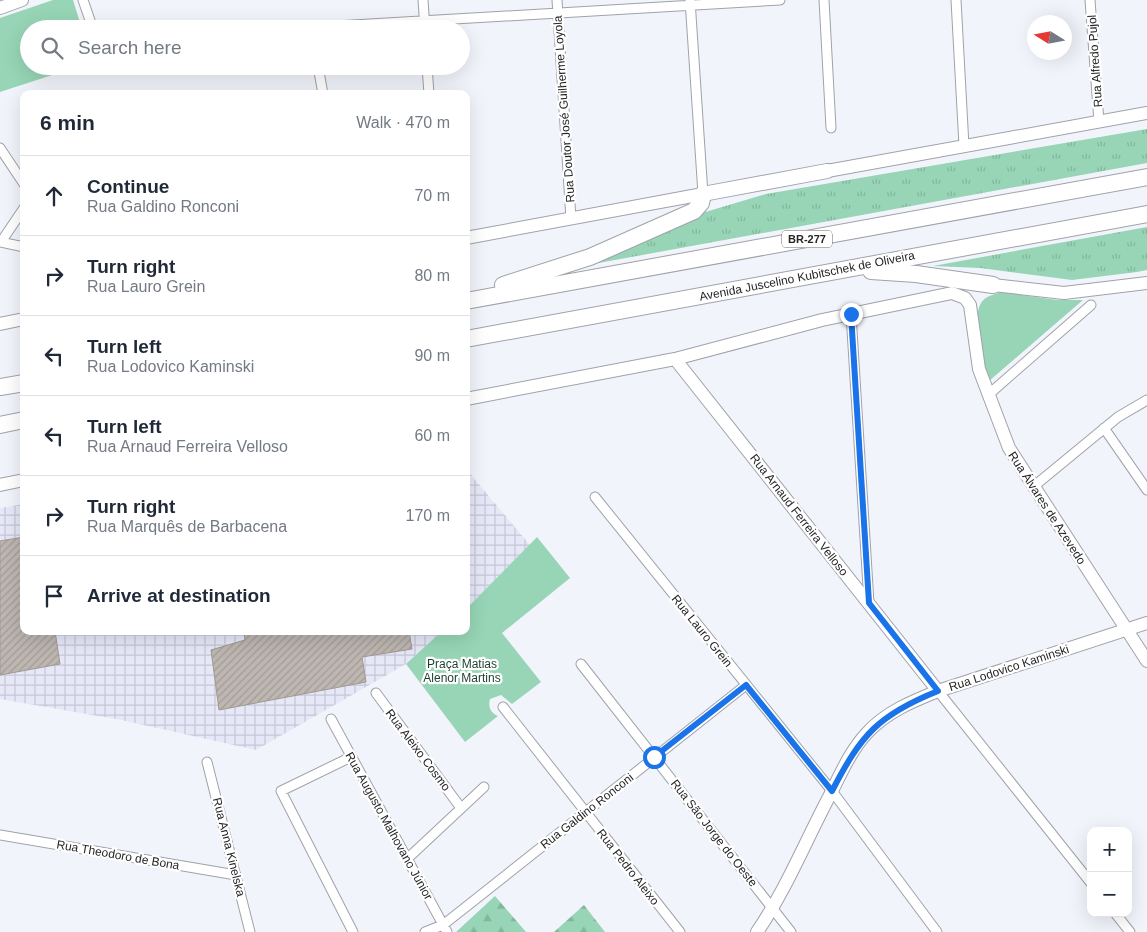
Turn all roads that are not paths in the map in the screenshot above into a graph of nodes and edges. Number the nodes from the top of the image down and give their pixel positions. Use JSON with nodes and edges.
{"nodes":[{"id":1,"x":22,"y":0,"type":"edge"},
{"id":2,"x":83,"y":0,"type":"edge"},
{"id":3,"x":423,"y":0,"type":"edge"},
{"id":4,"x":557,"y":0,"type":"edge"},
{"id":5,"x":780,"y":0,"type":"edge"},
{"id":6,"x":824,"y":0,"type":"edge"},
{"id":7,"x":956,"y":0,"type":"edge"},
{"id":8,"x":1090,"y":0,"type":"edge"},
{"id":9,"x":690,"y":3,"type":"edge"},
{"id":10,"x":0,"y":8,"type":"edge"},
{"id":11,"x":558,"y":13,"type":"junction"},
{"id":12,"x":90,"y":20,"type":"edge"},
{"id":13,"x":425,"y":20,"type":"edge"},
{"id":14,"x":470,"y":21,"type":"edge"},
{"id":15,"x":320,"y":75,"type":"edge"},
{"id":16,"x":428,"y":75,"type":"edge"},
{"id":17,"x":322,"y":90,"type":"edge"},
{"id":18,"x":429,"y":90,"type":"edge"},
{"id":19,"x":1147,"y":113,"type":"edge"},
{"id":20,"x":1099,"y":122,"type":"junction"},
{"id":21,"x":831,"y":128,"type":"dead end"},
{"id":22,"x":964,"y":146,"type":"junction"},
{"id":23,"x":0,"y":148,"type":"edge"},
{"id":24,"x":827,"y":172,"type":"joint"},
{"id":25,"x":1147,"y":177,"type":"edge"},
{"id":26,"x":20,"y":178,"type":"edge"},
{"id":27,"x":703,"y":194,"type":"junction"},
{"id":28,"x":20,"y":214,"type":"edge"},
{"id":29,"x":1147,"y":214,"type":"edge"},
{"id":30,"x":570,"y":219,"type":"junction"},
{"id":31,"x":470,"y":237,"type":"edge"},
{"id":32,"x":1,"y":242,"type":"edge"},
{"id":33,"x":20,"y":246,"type":"edge"},
{"id":34,"x":841,"y":270,"type":"junction"},
{"id":35,"x":1147,"y":283,"type":"edge"},
{"id":36,"x":993,"y":285,"type":"joint"},
{"id":37,"x":470,"y":295,"type":"edge"},
{"id":38,"x":470,"y":300,"type":"edge"},
{"id":39,"x":1091,"y":305,"type":"dead end"},
{"id":40,"x":851,"y":314,"type":"junction"},
{"id":41,"x":20,"y":321,"type":"edge"},
{"id":42,"x":0,"y":324,"type":"edge"},
{"id":43,"x":470,"y":338,"type":"edge"},
{"id":44,"x":675,"y":359,"type":"junction"},
{"id":45,"x":20,"y":384,"type":"edge"},
{"id":46,"x":0,"y":387,"type":"edge"},
{"id":47,"x":988,"y":395,"type":"junction"},
{"id":48,"x":470,"y":398,"type":"edge"},
{"id":49,"x":1147,"y":400,"type":"edge"},
{"id":50,"x":20,"y":421,"type":"edge"},
{"id":51,"x":0,"y":425,"type":"edge"},
{"id":52,"x":1104,"y":428,"type":"junction"},
{"id":53,"x":20,"y":481,"type":"edge"},
{"id":54,"x":0,"y":485,"type":"edge"},
{"id":55,"x":1033,"y":487,"type":"junction"},
{"id":56,"x":1147,"y":490,"type":"edge"},
{"id":57,"x":595,"y":497,"type":"dead end"},
{"id":58,"x":869,"y":603,"type":"junction"},
{"id":59,"x":1147,"y":623,"type":"edge"},
{"id":60,"x":1126,"y":629,"type":"junction"},
{"id":61,"x":1147,"y":661,"type":"edge"},
{"id":62,"x":581,"y":664,"type":"dead end"},
{"id":63,"x":746,"y":685,"type":"junction"},
{"id":64,"x":938,"y":691,"type":"junction"},
{"id":65,"x":376,"y":693,"type":"dead end"},
{"id":66,"x":503,"y":707,"type":"dead end"},
{"id":67,"x":331,"y":719,"type":"dead end"},
{"id":68,"x":351,"y":757,"type":"junction"},
{"id":69,"x":654,"y":757,"type":"junction"},
{"id":70,"x":207,"y":762,"type":"dead end"},
{"id":71,"x":484,"y":787,"type":"dead end"},
{"id":72,"x":832,"y":791,"type":"junction"},
{"id":73,"x":461,"y":808,"type":"junction"},
{"id":74,"x":585,"y":812,"type":"junction"},
{"id":75,"x":0,"y":835,"type":"edge"},
{"id":76,"x":407,"y":859,"type":"junction"},
{"id":77,"x":236,"y":875,"type":"junction"},
{"id":78,"x":1087,"y":878,"type":"edge"},
{"id":79,"x":772,"y":908,"type":"junction"},
{"id":80,"x":1118,"y":917,"type":"edge"},
{"id":81,"x":445,"y":928,"type":"edge"},
{"id":82,"x":250,"y":932,"type":"edge"},
{"id":83,"x":353,"y":932,"type":"edge"},
{"id":84,"x":425,"y":932,"type":"edge"},
{"id":85,"x":680,"y":932,"type":"edge"},
{"id":86,"x":757,"y":932,"type":"edge"},
{"id":87,"x":791,"y":932,"type":"edge"},
{"id":88,"x":936,"y":932,"type":"edge"},
{"id":89,"x":1130,"y":932,"type":"edge"}],
"edges":[{"from":1,"to":10,"type":"street"},
{"from":2,"to":12,"type":"street"},
{"from":3,"to":13,"type":"street"},
{"from":4,"to":11,"type":"street","name":"Rua Doutor José Guilherme Loyola"},
{"from":5,"to":9,"type":"street"},
{"from":6,"to":21,"type":"street"},
{"from":7,"to":22,"type":"street"},
{"from":8,"to":20,"type":"street","name":"Rua Alfredo Pujol"},
{"from":9,"to":11,"type":"street"},
{"from":9,"to":27,"type":"street"},
{"from":11,"to":14,"type":"street"},
{"from":11,"to":30,"type":"street","name":"Rua Doutor José Guilherme Loyola"},
{"from":15,"to":17,"type":"street"},
{"from":16,"to":18,"type":"street"},
{"from":19,"to":20,"type":"street"},
{"from":20,"to":22,"type":"street"},
{"from":22,"to":24,"type":"street"},
{"from":23,"to":26,"type":"street"},
{"from":24,"to":27,"type":"main road"},
{"from":25,"to":38,"type":"highway","number":"BR-277"},
{"from":27,"to":30,"type":"street"},
{"from":27,"to":37,"type":"highway"},
{"from":28,"to":32,"type":"street"},
{"from":29,"to":34,"type":"highway","name":"Avenida Juscelino Kubitschek de Oliveira"},
{"from":30,"to":31,"type":"street"},
{"from":32,"to":33,"type":"street"},
{"from":34,"to":36,"type":"highway"},
{"from":34,"to":43,"type":"highway","name":"Avenida Juscelino Kubitschek de Oliveira"},
{"from":35,"to":36,"type":"street"},
{"from":39,"to":47,"type":"street"},
{"from":40,"to":44,"type":"street"},
{"from":40,"to":47,"type":"street","name":"Rua Álvares de Azevedo"},
{"from":40,"to":58,"type":"street"},
{"from":41,"to":42,"type":"street"},
{"from":44,"to":48,"type":"street"},
{"from":44,"to":58,"type":"street","name":"Rua Arnaud Ferreira Velloso"},
{"from":45,"to":46,"type":"highway"},
{"from":47,"to":55,"type":"street","name":"Rua Álvares de Azevedo"},
{"from":49,"to":52,"type":"street"},
{"from":50,"to":51,"type":"highway"},
{"from":52,"to":55,"type":"street"},
{"from":52,"to":56,"type":"street"},
{"from":53,"to":54,"type":"street"},
{"from":55,"to":60,"type":"street","name":"Rua Álvares de Azevedo"},
{"from":57,"to":63,"type":"street","name":"Rua Lauro Grein"},
{"from":58,"to":64,"type":"street","name":"Rua Arnaud Ferreira Velloso"},
{"from":59,"to":60,"type":"street","name":"Rua Lodovico Kaminski"},
{"from":60,"to":61,"type":"street","name":"Rua Álvares de Azevedo"},
{"from":60,"to":64,"type":"street","name":"Rua Lodovico Kaminski"},
{"from":62,"to":69,"type":"street","name":"Rua São Jorge do Oeste"},
{"from":63,"to":69,"type":"street","name":"Rua Galdino Ronconi"},
{"from":63,"to":72,"type":"street","name":"Rua Lauro Grein"},
{"from":64,"to":72,"type":"street","name":"Rua Lodovico Kaminski"},
{"from":64,"to":78,"type":"street","name":"Rua Arnaud Ferreira Velloso"},
{"from":65,"to":73,"type":"street","name":"Rua Aleixo Cosmo"},
{"from":66,"to":74,"type":"street","name":"Rua Pedro Aleixo"},
{"from":67,"to":68,"type":"street","name":"Rua Augusto Malhovano Júnior"},
{"from":68,"to":76,"type":"street","name":"Rua Augusto Malhovano Júnior"},
{"from":68,"to":83,"type":"street"},
{"from":69,"to":74,"type":"street","name":"Rua Galdino Ronconi"},
{"from":69,"to":79,"type":"street","name":"Rua São Jorge do Oeste"},
{"from":70,"to":77,"type":"street","name":"Rua Anna Kinelska"},
{"from":71,"to":73,"type":"street"},
{"from":72,"to":79,"type":"street","name":"Rua Lodovico Kaminski"},
{"from":72,"to":88,"type":"street","name":"Rua Lauro Grein"},
{"from":73,"to":76,"type":"street"},
{"from":74,"to":81,"type":"street","name":"Rua Galdino Ronconi"},
{"from":74,"to":85,"type":"street","name":"Rua Pedro Aleixo"},
{"from":75,"to":77,"type":"street","name":"Rua Theodoro de Bona"},
{"from":76,"to":81,"type":"street","name":"Rua Augusto Malhovano Júnior"},
{"from":77,"to":82,"type":"street","name":"Rua Anna Kinelska"},
{"from":79,"to":86,"type":"street","name":"Rua Lodovico Kaminski"},
{"from":79,"to":87,"type":"street","name":"Rua São Jorge do Oeste"},
{"from":80,"to":89,"type":"street"},
{"from":81,"to":84,"type":"street","name":"Rua Galdino Ronconi"}]}
